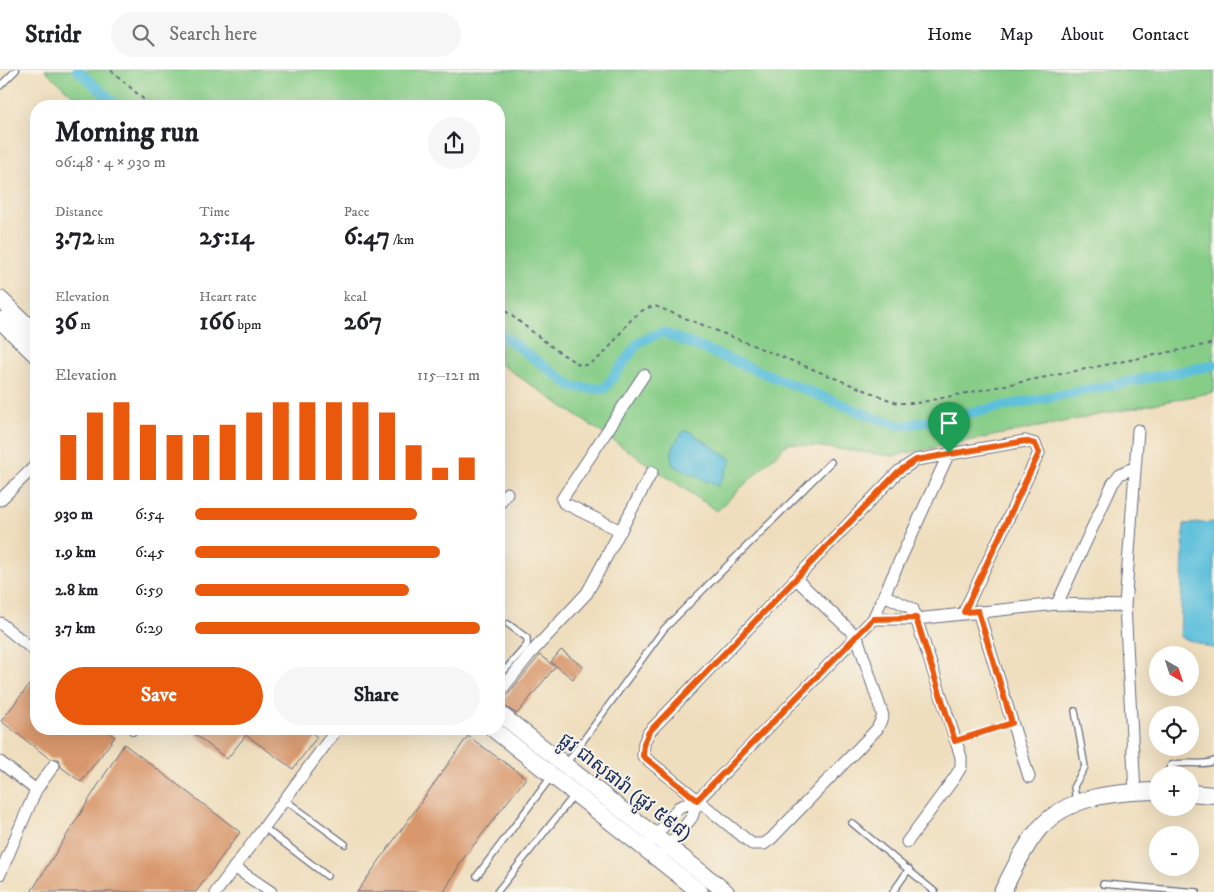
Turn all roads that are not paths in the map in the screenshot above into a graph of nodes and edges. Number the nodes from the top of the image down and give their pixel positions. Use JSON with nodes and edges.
{"nodes":[{"id":1,"x":16,"y":70,"type":"edge"},
{"id":2,"x":0,"y":86,"type":"edge"},
{"id":3,"x":0,"y":299,"type":"edge"},
{"id":4,"x":0,"y":320,"type":"edge"},
{"id":5,"x":28,"y":330,"type":"edge"},
{"id":6,"x":644,"y":375,"type":"dead end"},
{"id":7,"x":1138,"y":430,"type":"dead end"},
{"id":8,"x":949,"y":453,"type":"junction"},
{"id":9,"x":831,"y":462,"type":"dead end"},
{"id":10,"x":1135,"y":467,"type":"junction"},
{"id":11,"x":30,"y":471,"type":"edge"},
{"id":12,"x":652,"y":472,"type":"dead end"},
{"id":13,"x":507,"y":493,"type":"dead end"},
{"id":14,"x":505,"y":496,"type":"edge"},
{"id":15,"x":0,"y":500,"type":"edge"},
{"id":16,"x":621,"y":531,"type":"junction"},
{"id":17,"x":796,"y":579,"type":"junction"},
{"id":18,"x":884,"y":595,"type":"junction"},
{"id":19,"x":1057,"y":604,"type":"junction"},
{"id":20,"x":1125,"y":606,"type":"junction"},
{"id":21,"x":978,"y":611,"type":"junction"},
{"id":22,"x":964,"y":612,"type":"junction"},
{"id":23,"x":916,"y":618,"type":"junction"},
{"id":24,"x":873,"y":619,"type":"junction"},
{"id":25,"x":0,"y":623,"type":"edge"},
{"id":26,"x":508,"y":624,"type":"dead end"},
{"id":27,"x":857,"y":637,"type":"junction"},
{"id":28,"x":30,"y":647,"type":"edge"},
{"id":29,"x":505,"y":670,"type":"edge"},
{"id":30,"x":505,"y":685,"type":"edge"},
{"id":31,"x":1075,"y":711,"type":"dead end"},
{"id":32,"x":505,"y":720,"type":"edge"},
{"id":33,"x":1012,"y":723,"type":"junction"},
{"id":34,"x":332,"y":735,"type":"edge"},
{"id":35,"x":505,"y":735,"type":"edge"},
{"id":36,"x":955,"y":741,"type":"junction"},
{"id":37,"x":532,"y":749,"type":"junction"},
{"id":38,"x":1214,"y":761,"type":"edge"},
{"id":39,"x":0,"y":762,"type":"edge"},
{"id":40,"x":54,"y":765,"type":"dead end"},
{"id":41,"x":1170,"y":766,"type":"edge"},
{"id":42,"x":559,"y":770,"type":"junction"},
{"id":43,"x":1029,"y":777,"type":"dead end"},
{"id":44,"x":581,"y":788,"type":"junction"},
{"id":45,"x":36,"y":790,"type":"junction"},
{"id":46,"x":1149,"y":791,"type":"edge"},
{"id":47,"x":1134,"y":792,"type":"junction"},
{"id":48,"x":1199,"y":794,"type":"edge"},
{"id":49,"x":1214,"y":795,"type":"edge"},
{"id":50,"x":285,"y":800,"type":"junction"},
{"id":51,"x":697,"y":800,"type":"junction"},
{"id":52,"x":1076,"y":802,"type":"junction"},
{"id":53,"x":852,"y":823,"type":"dead end"},
{"id":54,"x":263,"y":827,"type":"junction"},
{"id":55,"x":906,"y":842,"type":"dead end"},
{"id":56,"x":650,"y":843,"type":"junction"},
{"id":57,"x":345,"y":844,"type":"dead end"},
{"id":58,"x":3,"y":853,"type":"edge"},
{"id":59,"x":664,"y":854,"type":"junction"},
{"id":60,"x":234,"y":867,"type":"junction"},
{"id":61,"x":909,"y":869,"type":"junction"},
{"id":62,"x":0,"y":874,"type":"edge"},
{"id":63,"x":327,"y":876,"type":"dead end"},
{"id":64,"x":477,"y":876,"type":"dead end"},
{"id":65,"x":1103,"y":884,"type":"dead end"},
{"id":66,"x":216,"y":892,"type":"edge"},
{"id":67,"x":271,"y":892,"type":"edge"},
{"id":68,"x":497,"y":892,"type":"edge"},
{"id":69,"x":700,"y":892,"type":"edge"},
{"id":70,"x":726,"y":892,"type":"edge"},
{"id":71,"x":893,"y":892,"type":"edge"},
{"id":72,"x":935,"y":892,"type":"edge"},
{"id":73,"x":1002,"y":892,"type":"edge"},
{"id":74,"x":1197,"y":892,"type":"edge"}],
"edges":[{"from":1,"to":2,"type":"lane"},
{"from":3,"to":5,"type":"main road"},
{"from":4,"to":5,"type":"main road"},
{"from":6,"to":16,"type":"street"},
{"from":7,"to":10,"type":"street"},
{"from":8,"to":17,"type":"street"},
{"from":8,"to":18,"type":"street"},
{"from":8,"to":22,"type":"street"},
{"from":9,"to":42,"type":"lane"},
{"from":10,"to":19,"type":"street"},
{"from":10,"to":20,"type":"street"},
{"from":11,"to":15,"type":"street"},
{"from":12,"to":16,"type":"street"},
{"from":13,"to":14,"type":"street"},
{"from":16,"to":30,"type":"street"},
{"from":17,"to":27,"type":"street"},
{"from":17,"to":51,"type":"street"},
{"from":18,"to":23,"type":"street"},
{"from":18,"to":24,"type":"street"},
{"from":19,"to":20,"type":"street"},
{"from":19,"to":21,"type":"street"},
{"from":20,"to":47,"type":"street"},
{"from":21,"to":22,"type":"street"},
{"from":21,"to":33,"type":"street"},
{"from":22,"to":23,"type":"street"},
{"from":23,"to":24,"type":"street"},
{"from":23,"to":36,"type":"street"},
{"from":24,"to":27,"type":"street"},
{"from":25,"to":28,"type":"street"},
{"from":26,"to":29,"type":"lane"},
{"from":27,"to":51,"type":"street"},
{"from":27,"to":51,"type":"street"},
{"from":31,"to":52,"type":"lane"},
{"from":32,"to":37,"type":"main road","name":"ផ្លូវ ជាសុផារ៉ា (ផ្លូវ ៥៩៨)"},
{"from":33,"to":36,"type":"lane"},
{"from":33,"to":43,"type":"street"},
{"from":34,"to":50,"type":"street"},
{"from":35,"to":37,"type":"main road","name":"ផ្លូវ ជាសុផារ៉ា (ផ្លូវ ៥៩៨)"},
{"from":36,"to":55,"type":"street"},
{"from":37,"to":42,"type":"main road","name":"ផ្លូវ ជាសុផារ៉ា (ផ្លូវ ៥៩៨)"},
{"from":38,"to":41,"type":"lane"},
{"from":39,"to":45,"type":"street"},
{"from":40,"to":45,"type":"street"},
{"from":42,"to":44,"type":"main road","name":"ផ្លូវ ជាសុផារ៉ា (ផ្លូវ ៥៩៨)"},
{"from":42,"to":64,"type":"lane"},
{"from":44,"to":56,"type":"main road","name":"ផ្លូវ ជាសុផារ៉ា (ផ្លូវ ៥៩៨)"},
{"from":44,"to":68,"type":"lane"},
{"from":45,"to":58,"type":"street"},
{"from":46,"to":47,"type":"main road"},
{"from":47,"to":52,"type":"main road"},
{"from":48,"to":49,"type":"main road"},
{"from":50,"to":54,"type":"street"},
{"from":50,"to":57,"type":"lane"},
{"from":51,"to":56,"type":"street"},
{"from":51,"to":59,"type":"street"},
{"from":52,"to":73,"type":"main road"},
{"from":53,"to":61,"type":"lane"},
{"from":54,"to":60,"type":"street"},
{"from":54,"to":63,"type":"lane"},
{"from":56,"to":59,"type":"main road","name":"ផ្លូវ ជាសុផារ៉ា (ផ្លូវ ៥៩៨)"},
{"from":58,"to":62,"type":"street"},
{"from":59,"to":69,"type":"main road","name":"ផ្លូវ ជាសុផារ៉ា (ផ្លូវ ៥៩៨)"},
{"from":59,"to":70,"type":"main road","name":"ផ្លូវ ជាសុផារ៉ា (ផ្លូវ ៥៩៨)"},
{"from":60,"to":66,"type":"street"},
{"from":60,"to":67,"type":"street"},
{"from":61,"to":71,"type":"lane"},
{"from":61,"to":72,"type":"lane"},
{"from":65,"to":74,"type":"lane"}]}
